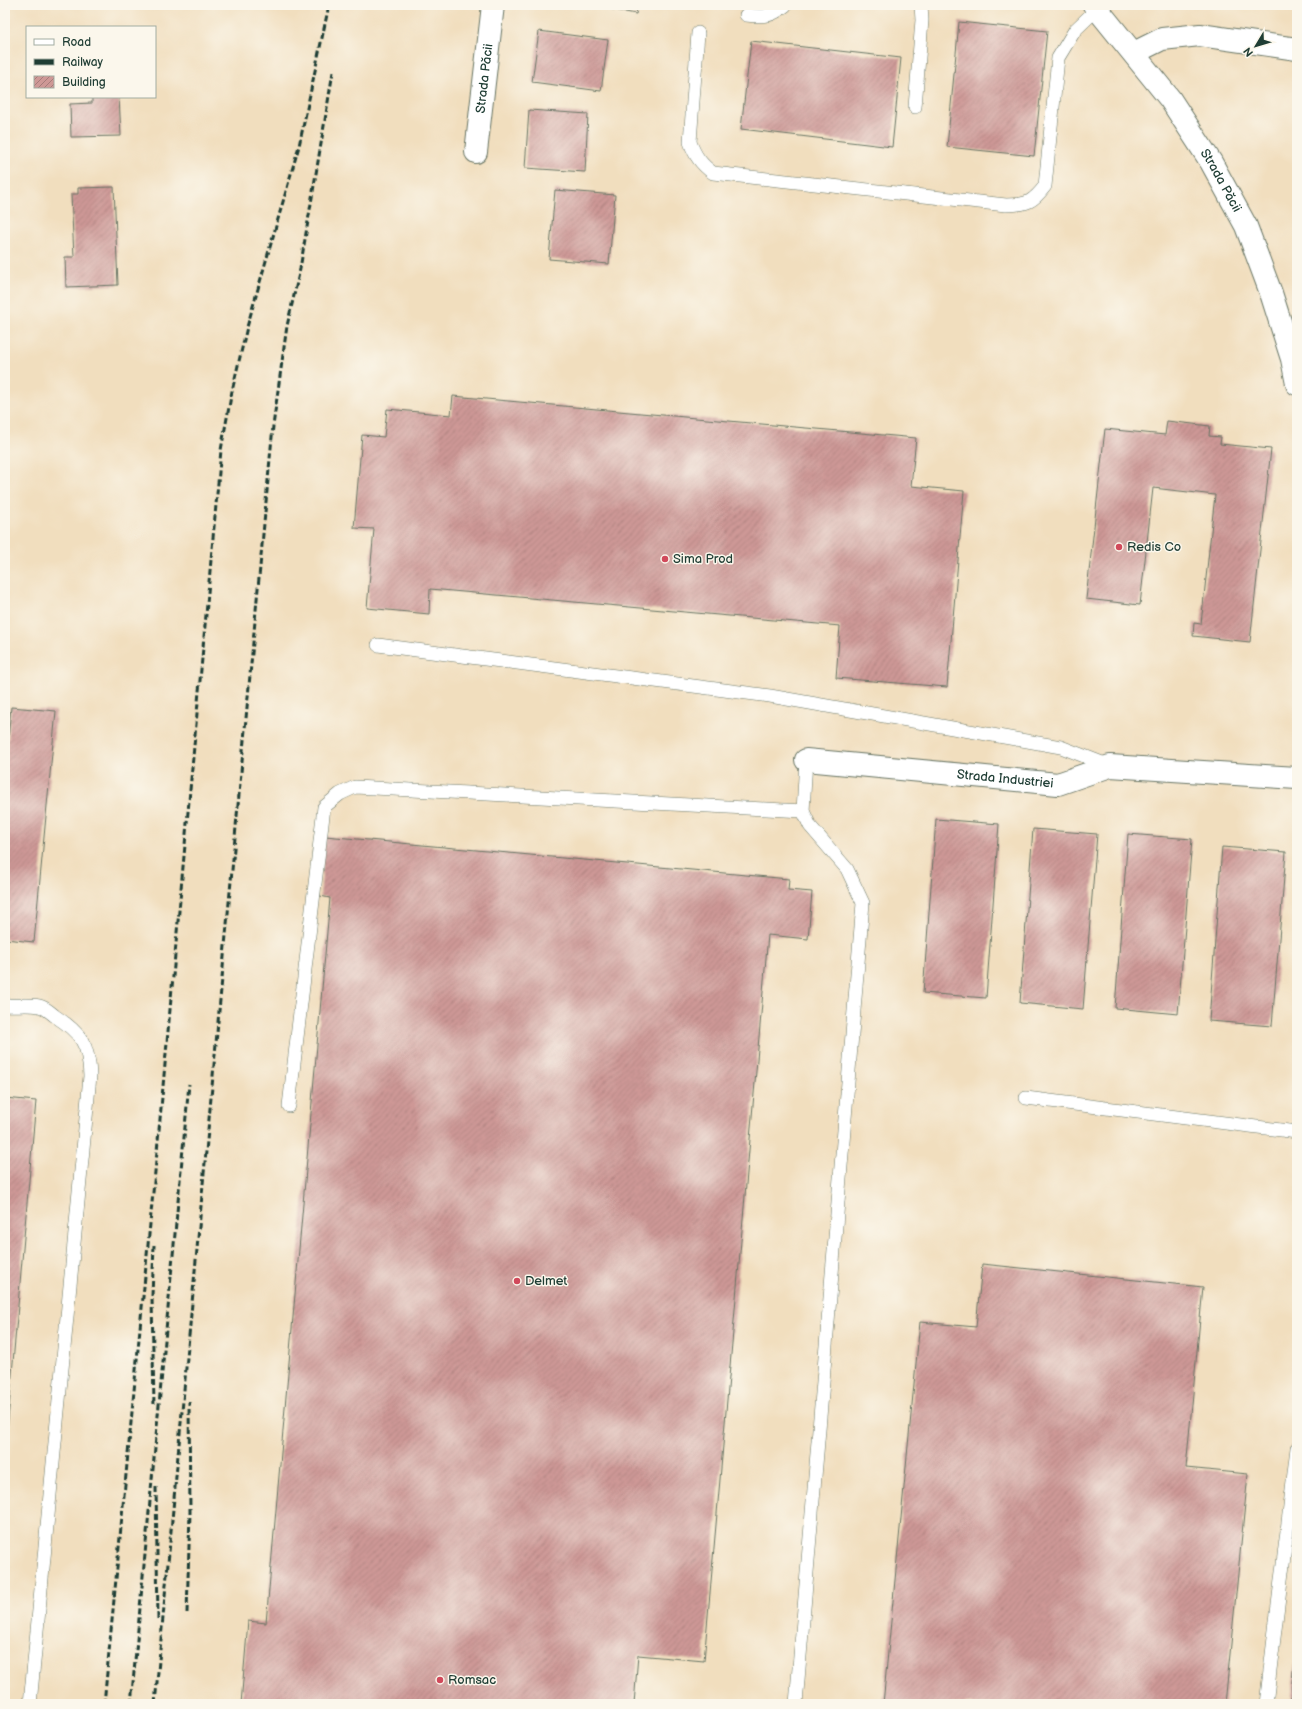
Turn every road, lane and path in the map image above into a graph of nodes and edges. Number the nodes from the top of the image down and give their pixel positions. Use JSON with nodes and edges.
{"nodes":[{"id":1,"x":493,"y":5,"type":"edge"},
{"id":2,"x":786,"y":5,"type":"edge"},
{"id":3,"x":921,"y":5,"type":"edge"},
{"id":4,"x":1096,"y":7,"type":"edge"},
{"id":5,"x":746,"y":15,"type":"dead end"},
{"id":6,"x":698,"y":34,"type":"dead end"},
{"id":7,"x":1297,"y":49,"type":"edge"},
{"id":8,"x":1134,"y":53,"type":"junction"},
{"id":9,"x":916,"y":107,"type":"dead end"},
{"id":10,"x":476,"y":152,"type":"dead end"},
{"id":11,"x":1297,"y":384,"type":"edge"},
{"id":12,"x":378,"y":645,"type":"dead end"},
{"id":13,"x":806,"y":760,"type":"joint"},
{"id":14,"x":1110,"y":766,"type":"junction"},
{"id":15,"x":1297,"y":778,"type":"edge"},
{"id":16,"x":804,"y":811,"type":"junction"},
{"id":17,"x":5,"y":1005,"type":"edge"},
{"id":18,"x":1026,"y":1098,"type":"dead end"},
{"id":19,"x":289,"y":1106,"type":"dead end"},
{"id":20,"x":1297,"y":1132,"type":"edge"},
{"id":21,"x":1297,"y":1448,"type":"edge"},
{"id":22,"x":30,"y":1704,"type":"edge"},
{"id":23,"x":796,"y":1704,"type":"edge"},
{"id":24,"x":1266,"y":1704,"type":"edge"}],
"edges":[{"from":1,"to":10,"type":"street","name":"Strada Păcii"},
{"from":2,"to":5,"type":"lane"},
{"from":3,"to":9,"type":"lane"},
{"from":4,"to":6,"type":"lane"},
{"from":4,"to":8,"type":"street","name":"Strada Păcii"},
{"from":7,"to":8,"type":"street"},
{"from":8,"to":11,"type":"street","name":"Strada Păcii"},
{"from":12,"to":14,"type":"lane"},
{"from":13,"to":14,"type":"street","name":"Strada Industriei"},
{"from":13,"to":16,"type":"lane"},
{"from":14,"to":15,"type":"street","name":"Strada Industriei"},
{"from":16,"to":19,"type":"lane"},
{"from":16,"to":23,"type":"lane"},
{"from":17,"to":22,"type":"lane"},
{"from":18,"to":20,"type":"lane"},
{"from":21,"to":24,"type":"lane"}]}
